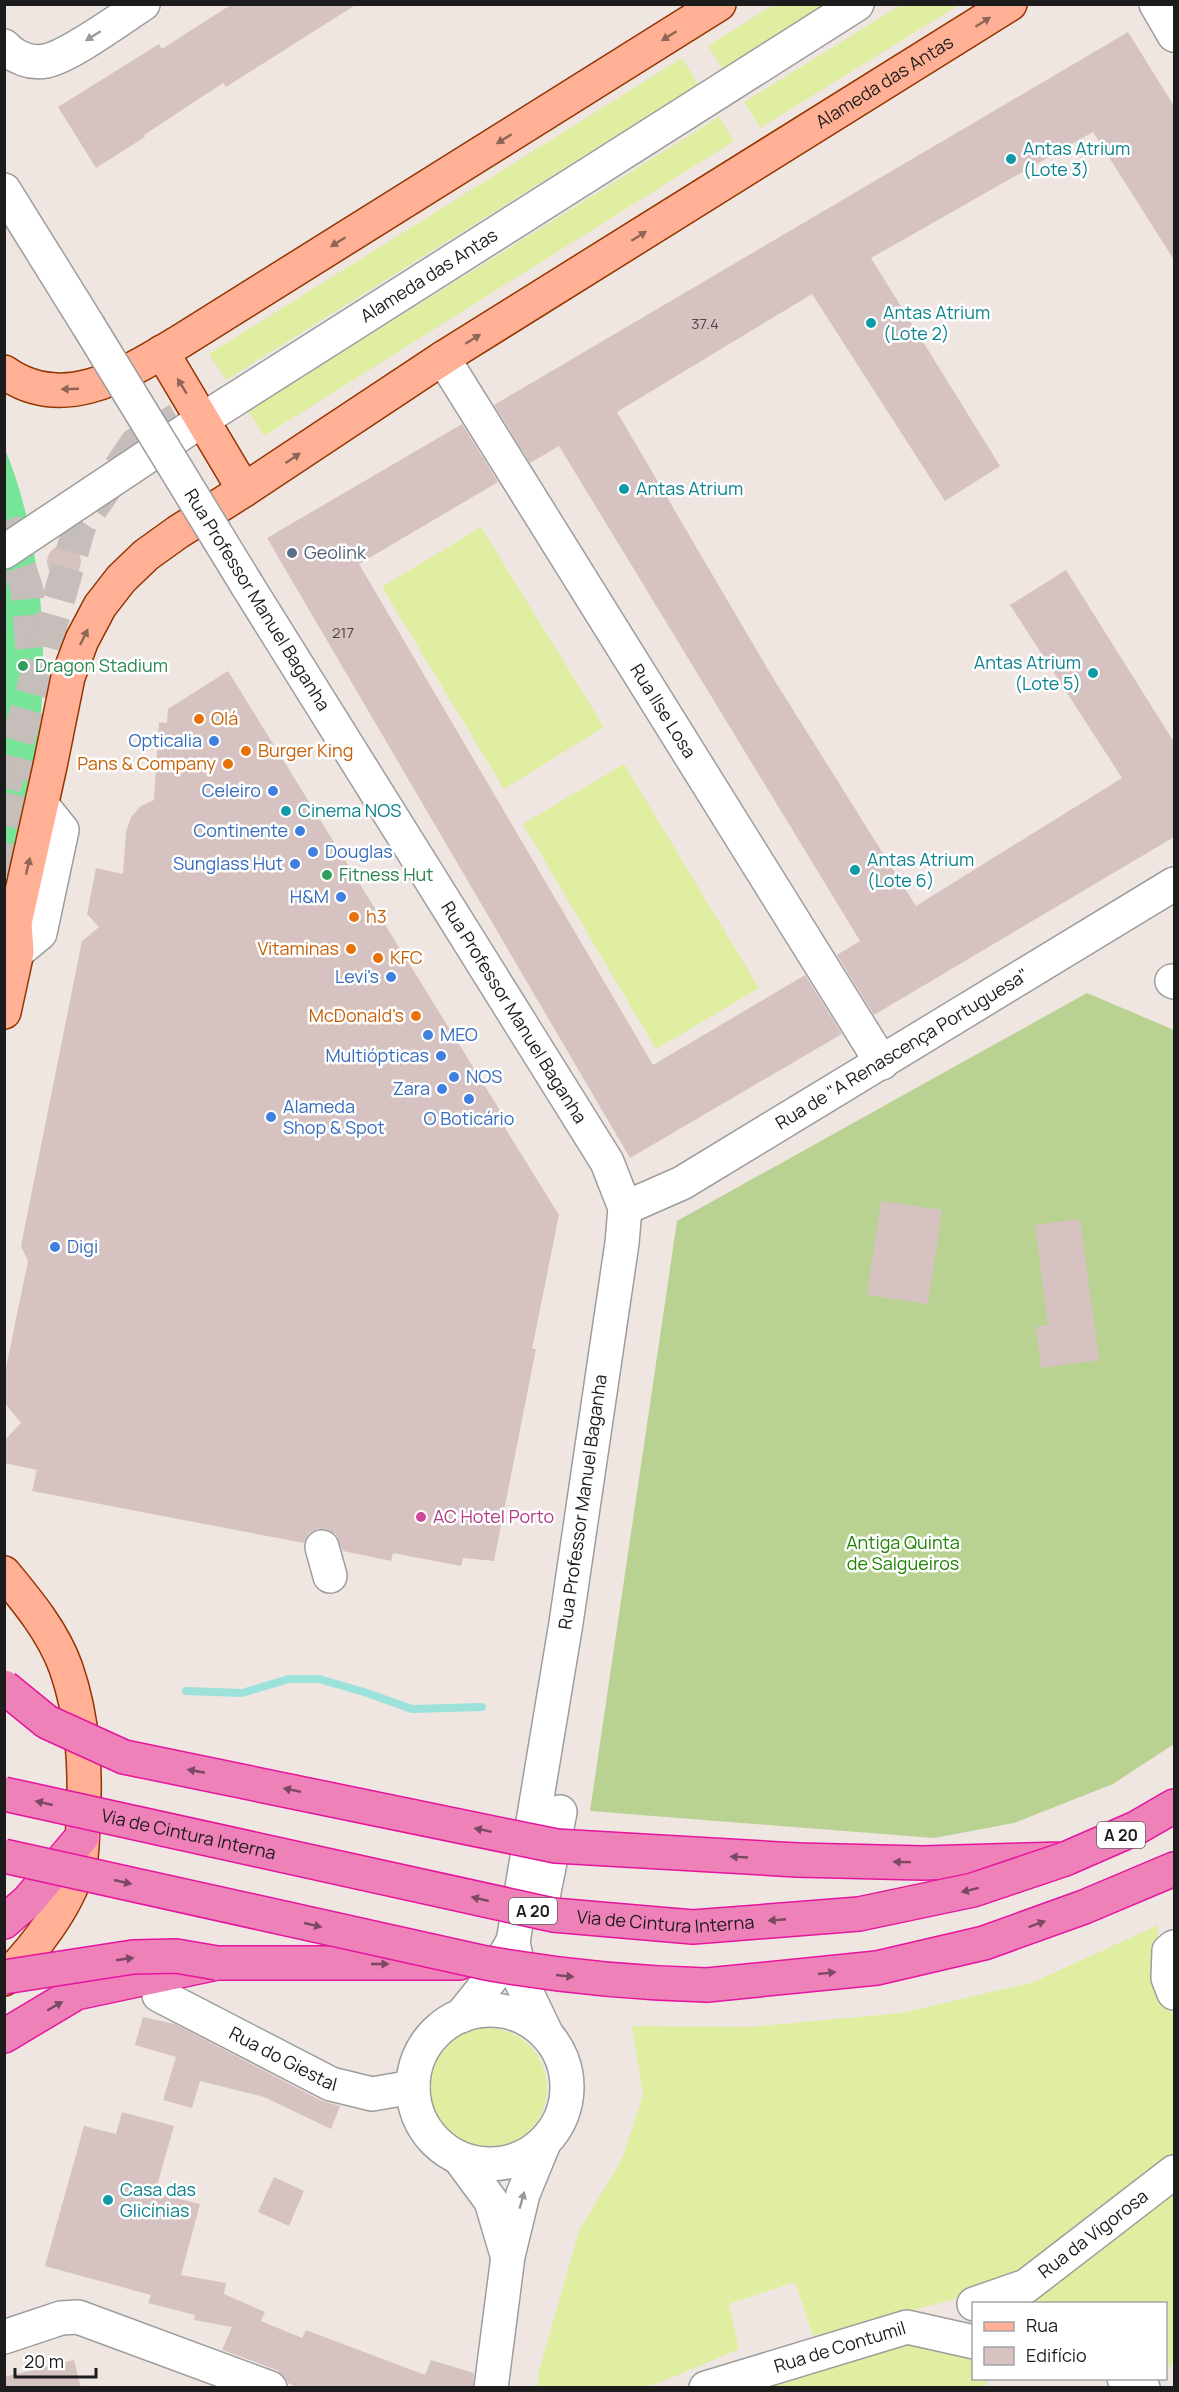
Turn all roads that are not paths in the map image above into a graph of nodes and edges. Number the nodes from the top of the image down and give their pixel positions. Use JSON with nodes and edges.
{"nodes":[{"id":1,"x":143,"y":4,"type":"edge"},
{"id":2,"x":719,"y":4,"type":"edge"},
{"id":3,"x":857,"y":4,"type":"edge"},
{"id":4,"x":1010,"y":4,"type":"edge"},
{"id":5,"x":1156,"y":4,"type":"edge"},
{"id":6,"x":1174,"y":35,"type":"edge"},
{"id":7,"x":4,"y":46,"type":"edge"},
{"id":8,"x":4,"y":190,"type":"edge"},
{"id":9,"x":171,"y":347,"type":"junction"},
{"id":10,"x":443,"y":358,"type":"junction"},
{"id":11,"x":4,"y":372,"type":"edge"},
{"id":12,"x":212,"y":414,"type":"junction"},
{"id":13,"x":254,"y":484,"type":"junction"},
{"id":14,"x":4,"y":552,"type":"edge"},
{"id":15,"x":42,"y":805,"type":"joint"},
{"id":16,"x":1174,"y":884,"type":"edge"},
{"id":17,"x":12,"y":938,"type":"edge"},
{"id":18,"x":4,"y":1012,"type":"edge"},
{"id":19,"x":882,"y":1063,"type":"junction"},
{"id":20,"x":625,"y":1208,"type":"junction"},
{"id":21,"x":4,"y":1573,"type":"edge"},
{"id":22,"x":4,"y":1688,"type":"edge"},
{"id":23,"x":4,"y":1794,"type":"edge"},
{"id":24,"x":1174,"y":1806,"type":"edge"},
{"id":25,"x":560,"y":1812,"type":"dead end"},
{"id":26,"x":82,"y":1837,"type":"junction"},
{"id":27,"x":4,"y":1856,"type":"edge"},
{"id":28,"x":1065,"y":1859,"type":"junction"},
{"id":29,"x":1174,"y":1869,"type":"edge"},
{"id":30,"x":4,"y":1922,"type":"edge"},
{"id":31,"x":514,"y":1937,"type":"junction"},
{"id":32,"x":1174,"y":1947,"type":"edge"},
{"id":33,"x":217,"y":1963,"type":"junction"},
{"id":34,"x":486,"y":1963,"type":"junction"},
{"id":35,"x":4,"y":1978,"type":"edge"},
{"id":36,"x":1174,"y":1993,"type":"edge"},
{"id":37,"x":159,"y":1995,"type":"dead end"},
{"id":38,"x":462,"y":2016,"type":"junction"},
{"id":39,"x":546,"y":2033,"type":"junction"},
{"id":40,"x":4,"y":2036,"type":"edge"},
{"id":41,"x":413,"y":2087,"type":"junction"},
{"id":42,"x":544,"y":2143,"type":"junction"},
{"id":43,"x":460,"y":2159,"type":"junction"},
{"id":44,"x":1174,"y":2172,"type":"edge"},
{"id":45,"x":508,"y":2256,"type":"junction"},
{"id":46,"x":980,"y":2302,"type":"edge"},
{"id":47,"x":972,"y":2305,"type":"edge"},
{"id":48,"x":907,"y":2327,"type":"junction"},
{"id":49,"x":4,"y":2337,"type":"edge"},
{"id":50,"x":972,"y":2342,"type":"edge"},
{"id":51,"x":1128,"y":2380,"type":"edge"},
{"id":52,"x":270,"y":2388,"type":"edge"},
{"id":53,"x":491,"y":2388,"type":"edge"},
{"id":54,"x":706,"y":2388,"type":"edge"},
{"id":55,"x":1143,"y":2388,"type":"edge"}],
"edges":[{"from":1,"to":7,"type":"street","one_way":true},
{"from":2,"to":9,"type":"main road","one_way":true},
{"from":3,"to":12,"type":"street","name":"Alameda das Antas"},
{"from":10,"to":4,"type":"main road","name":"Alameda das Antas","one_way":true},
{"from":5,"to":6,"type":"street"},
{"from":8,"to":20,"type":"street","name":"Rua Professor Manuel Baganha","bridge":true},
{"from":9,"to":11,"type":"main road","one_way":true},
{"from":9,"to":12,"type":"main road"},
{"from":13,"to":10,"type":"main road","name":"Alameda das Antas","one_way":true},
{"from":10,"to":19,"type":"street","name":"Rua Ilse Losa"},
{"from":12,"to":13,"type":"main road"},
{"from":12,"to":14,"type":"street","name":"Alameda das Antas"},
{"from":15,"to":13,"type":"main road","name":"Alameda das Antas","one_way":true},
{"from":17,"to":15,"type":"street","one_way":true},
{"from":16,"to":19,"type":"street","name":"Rua de \"A Renascença Portuguesa\""},
{"from":17,"to":18,"type":"main road"},
{"from":19,"to":20,"type":"street","name":"Rua de \"A Renascença Portuguesa\""},
{"from":20,"to":31,"type":"street","name":"Rua Professor Manuel Baganha"},
{"from":21,"to":26,"type":"main road"},
{"from":28,"to":22,"type":"highway","one_way":true,"bridge":true},
{"from":28,"to":23,"type":"highway","name":"Via de Cintura Interna","number":"A 20","one_way":true,"bridge":true},
{"from":24,"to":28,"type":"highway","name":"Via de Cintura Interna","number":"A 20"},
{"from":25,"to":31,"type":"street"},
{"from":26,"to":30,"type":"highway"},
{"from":26,"to":35,"type":"main road"},
{"from":27,"to":34,"type":"highway","one_way":true,"bridge":true},
{"from":34,"to":29,"type":"highway","one_way":true,"bridge":true},
{"from":31,"to":38,"type":"street","name":"Rua Professor Manuel Baganha"},
{"from":31,"to":39,"type":"street","name":"Rua Professor Manuel Baganha"},
{"from":32,"to":36,"type":"street"},
{"from":33,"to":34,"type":"highway","one_way":true,"bridge":true},
{"from":35,"to":33,"type":"highway","one_way":true,"bridge":true},
{"from":40,"to":33,"type":"highway","one_way":true},
{"from":37,"to":41,"type":"street","name":"Rua do Giestal"},
{"from":38,"to":39,"type":"street"},
{"from":38,"to":41,"type":"street"},
{"from":39,"to":42,"type":"street"},
{"from":41,"to":43,"type":"street"},
{"from":42,"to":43,"type":"street"},
{"from":45,"to":42,"type":"street","one_way":true},
{"from":43,"to":45,"type":"street"},
{"from":44,"to":46,"type":"street","name":"Rua da Vigorosa"},
{"from":45,"to":53,"type":"street"},
{"from":47,"to":48,"type":"street","name":"Rua da Vigorosa"},
{"from":48,"to":50,"type":"street","name":"Rua de Contumil"},
{"from":48,"to":54,"type":"street","name":"Rua de Contumil"},
{"from":49,"to":52,"type":"street"},
{"from":51,"to":55,"type":"street"}]}
